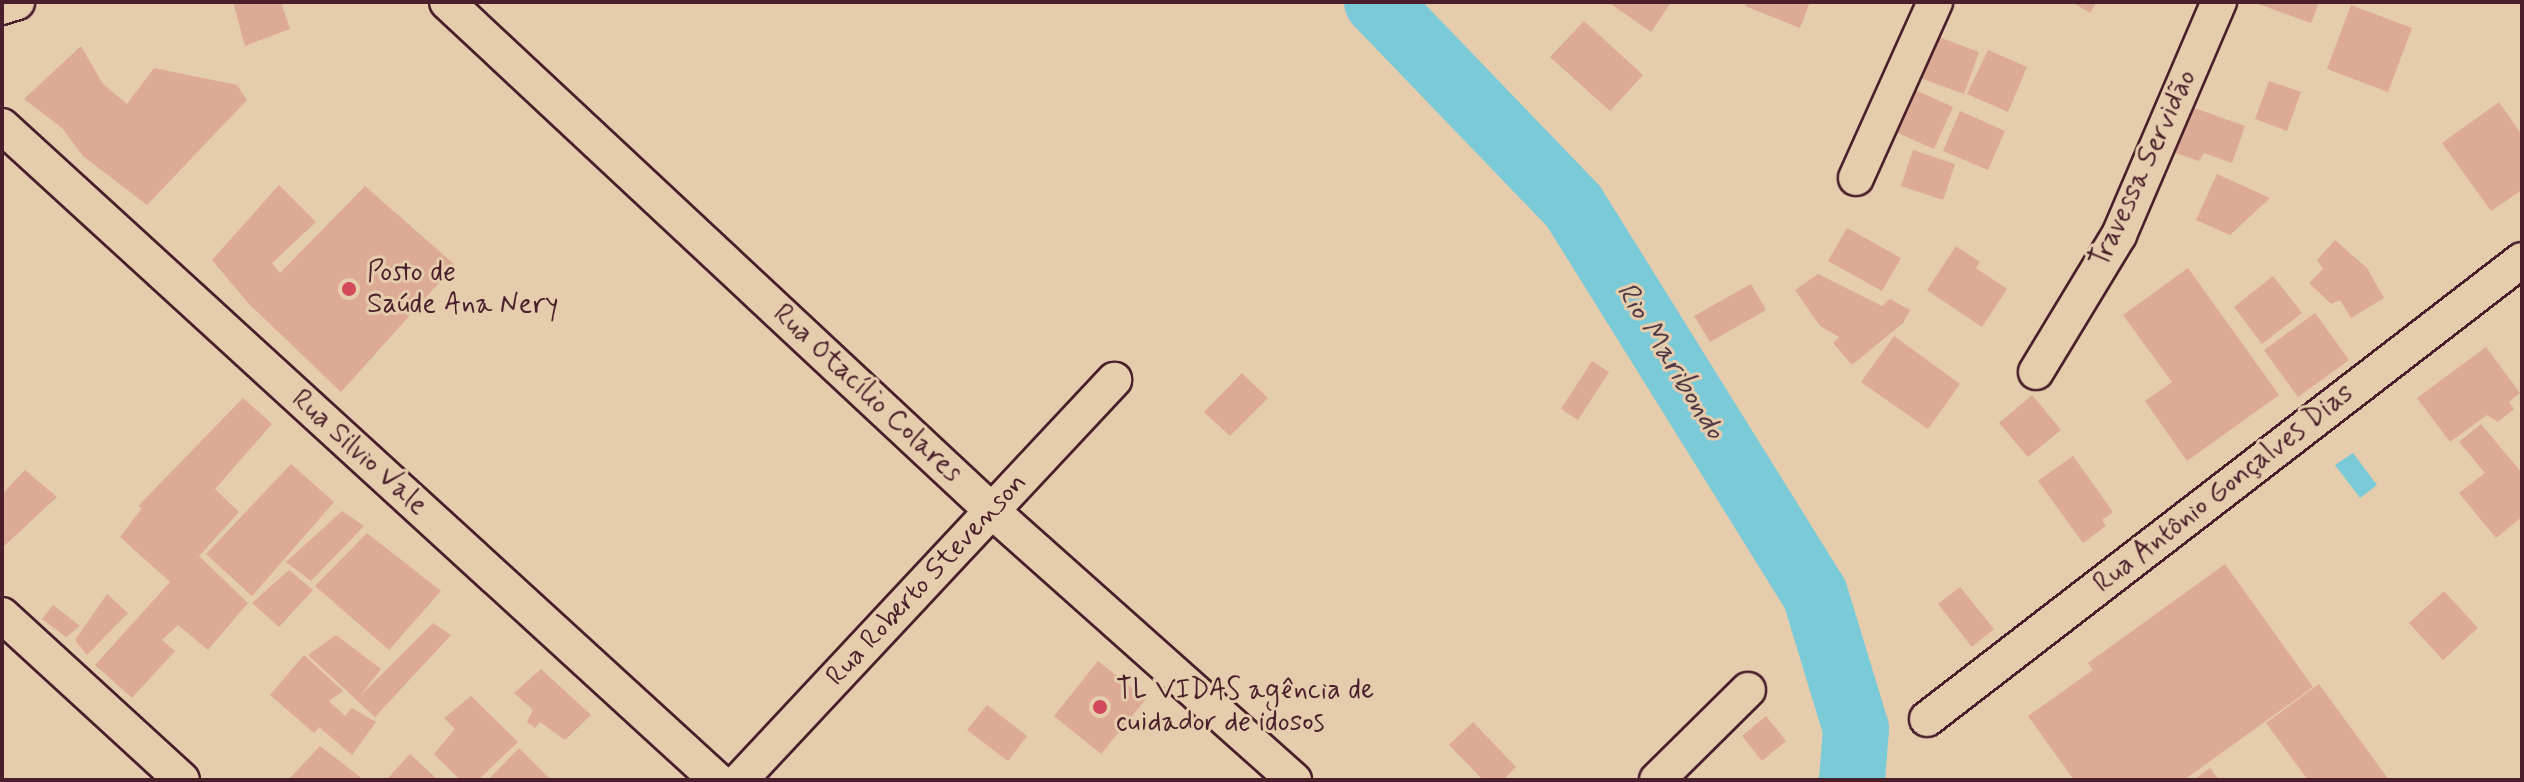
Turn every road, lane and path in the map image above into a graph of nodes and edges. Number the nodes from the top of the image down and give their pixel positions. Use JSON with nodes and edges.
{"nodes":[{"id":1,"x":17,"y":2,"type":"edge"},
{"id":2,"x":447,"y":2,"type":"edge"},
{"id":3,"x":1935,"y":2,"type":"edge"},
{"id":4,"x":2219,"y":2,"type":"edge"},
{"id":5,"x":2,"y":7,"type":"edge"},
{"id":6,"x":2,"y":126,"type":"edge"},
{"id":7,"x":1856,"y":178,"type":"dead end"},
{"id":8,"x":2522,"y":260,"type":"edge"},
{"id":9,"x":2036,"y":372,"type":"dead end"},
{"id":10,"x":1114,"y":380,"type":"dead end"},
{"id":11,"x":991,"y":510,"type":"junction"},
{"id":12,"x":2,"y":615,"type":"edge"},
{"id":13,"x":1748,"y":690,"type":"dead end"},
{"id":14,"x":1927,"y":719,"type":"dead end"},
{"id":15,"x":182,"y":780,"type":"edge"},
{"id":16,"x":717,"y":780,"type":"edge"},
{"id":17,"x":740,"y":780,"type":"edge"},
{"id":18,"x":1294,"y":780,"type":"edge"},
{"id":19,"x":1657,"y":780,"type":"edge"}],
"edges":[{"from":1,"to":5,"type":"street"},
{"from":2,"to":11,"type":"street","name":"Rua Otacílio Colares"},
{"from":3,"to":7,"type":"street"},
{"from":4,"to":9,"type":"street","name":"Travessa Servidão"},
{"from":6,"to":16,"type":"street","name":"Rua Silvio Vale"},
{"from":8,"to":14,"type":"street","name":"Rua Antônio Gonçalves Dias"},
{"from":10,"to":11,"type":"street","name":"Rua Roberto Stevenson"},
{"from":11,"to":17,"type":"street","name":"Rua Roberto Stevenson"},
{"from":11,"to":18,"type":"street","name":"Rua Otacílio Colares"},
{"from":12,"to":15,"type":"street"},
{"from":13,"to":19,"type":"street"}]}
